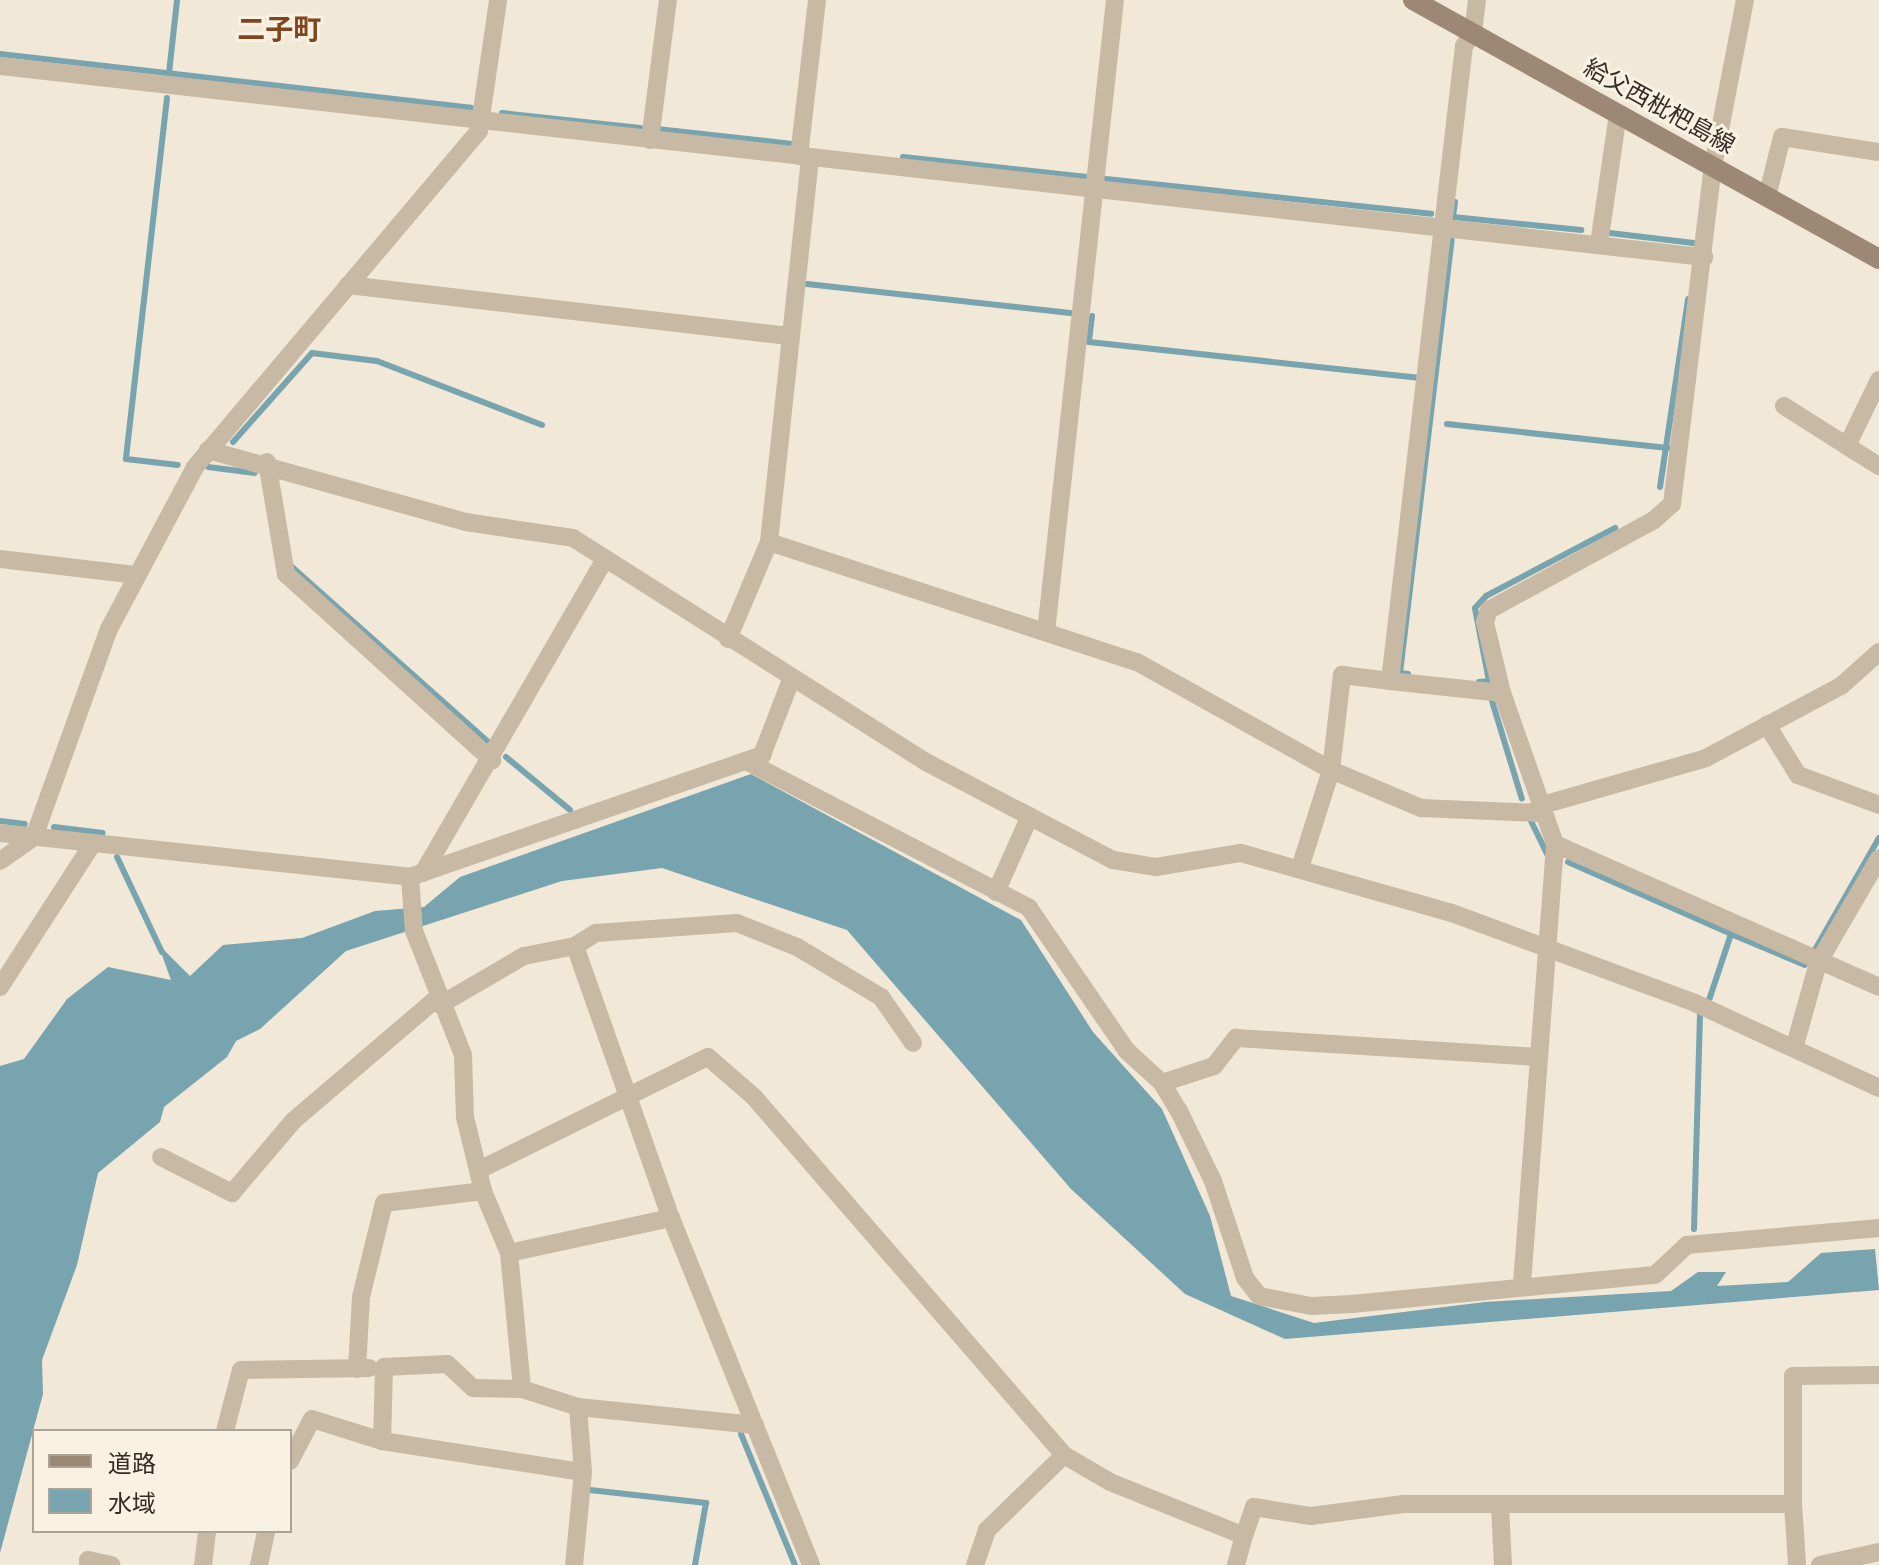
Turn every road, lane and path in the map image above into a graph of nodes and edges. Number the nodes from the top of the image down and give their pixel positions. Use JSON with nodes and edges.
{"nodes":[{"id":1,"x":498,"y":0,"type":"edge"},
{"id":2,"x":668,"y":0,"type":"edge"},
{"id":3,"x":817,"y":0,"type":"edge"},
{"id":4,"x":1115,"y":0,"type":"edge"},
{"id":5,"x":1413,"y":0,"type":"edge"},
{"id":6,"x":1477,"y":0,"type":"edge"},
{"id":7,"x":1745,"y":0,"type":"edge"},
{"id":8,"x":1473,"y":33,"type":"junction"},
{"id":9,"x":0,"y":66,"type":"edge"},
{"id":10,"x":1618,"y":114,"type":"junction"},
{"id":11,"x":483,"y":120,"type":"junction"},
{"id":12,"x":650,"y":140,"type":"junction"},
{"id":13,"x":1879,"y":152,"type":"edge"},
{"id":14,"x":805,"y":157,"type":"junction"},
{"id":15,"x":1713,"y":166,"type":"junction"},
{"id":16,"x":1097,"y":189,"type":"junction"},
{"id":17,"x":1767,"y":197,"type":"junction"},
{"id":18,"x":1443,"y":226,"type":"junction"},
{"id":19,"x":1599,"y":244,"type":"junction"},
{"id":20,"x":1704,"y":257,"type":"junction"},
{"id":21,"x":1879,"y":259,"type":"edge"},
{"id":22,"x":348,"y":285,"type":"junction"},
{"id":23,"x":789,"y":336,"type":"junction"},
{"id":24,"x":1879,"y":380,"type":"edge"},
{"id":25,"x":1784,"y":406,"type":"dead end"},
{"id":26,"x":1847,"y":446,"type":"junction"},
{"id":27,"x":208,"y":450,"type":"junction"},
{"id":28,"x":267,"y":462,"type":"junction"},
{"id":29,"x":1879,"y":466,"type":"edge"},
{"id":30,"x":769,"y":542,"type":"junction"},
{"id":31,"x":0,"y":559,"type":"edge"},
{"id":32,"x":605,"y":559,"type":"junction"},
{"id":33,"x":137,"y":575,"type":"junction"},
{"id":34,"x":1046,"y":632,"type":"junction"},
{"id":35,"x":728,"y":639,"type":"junction"},
{"id":36,"x":1879,"y":652,"type":"edge"},
{"id":37,"x":791,"y":680,"type":"junction"},
{"id":38,"x":1390,"y":681,"type":"junction"},
{"id":39,"x":1502,"y":693,"type":"junction"},
{"id":40,"x":1767,"y":725,"type":"junction"},
{"id":41,"x":492,"y":760,"type":"junction"},
{"id":42,"x":746,"y":761,"type":"junction"},
{"id":43,"x":1331,"y":770,"type":"junction"},
{"id":44,"x":1879,"y":805,"type":"edge"},
{"id":45,"x":1540,"y":810,"type":"junction"},
{"id":46,"x":1030,"y":816,"type":"junction"},
{"id":47,"x":0,"y":833,"type":"edge"},
{"id":48,"x":34,"y":837,"type":"junction"},
{"id":49,"x":93,"y":843,"type":"junction"},
{"id":50,"x":1555,"y":844,"type":"junction"},
{"id":51,"x":1879,"y":858,"type":"edge"},
{"id":52,"x":0,"y":861,"type":"edge"},
{"id":53,"x":1300,"y":868,"type":"junction"},
{"id":54,"x":416,"y":875,"type":"junction"},
{"id":55,"x":996,"y":892,"type":"junction"},
{"id":56,"x":575,"y":946,"type":"junction"},
{"id":57,"x":1545,"y":947,"type":"junction"},
{"id":58,"x":1818,"y":963,"type":"junction"},
{"id":59,"x":0,"y":987,"type":"edge"},
{"id":60,"x":1879,"y":987,"type":"edge"},
{"id":61,"x":439,"y":1001,"type":"junction"},
{"id":62,"x":913,"y":1043,"type":"dead end"},
{"id":63,"x":1795,"y":1045,"type":"junction"},
{"id":64,"x":1536,"y":1057,"type":"junction"},
{"id":65,"x":1162,"y":1083,"type":"junction"},
{"id":66,"x":1879,"y":1088,"type":"edge"},
{"id":67,"x":626,"y":1095,"type":"junction"},
{"id":68,"x":161,"y":1157,"type":"dead end"},
{"id":69,"x":479,"y":1170,"type":"junction"},
{"id":70,"x":483,"y":1191,"type":"junction"},
{"id":71,"x":671,"y":1218,"type":"junction"},
{"id":72,"x":1879,"y":1228,"type":"edge"},
{"id":73,"x":509,"y":1253,"type":"junction"},
{"id":74,"x":1522,"y":1284,"type":"junction"},
{"id":75,"x":384,"y":1367,"type":"junction"},
{"id":76,"x":357,"y":1369,"type":"junction"},
{"id":77,"x":1879,"y":1375,"type":"edge"},
{"id":78,"x":522,"y":1389,"type":"junction"},
{"id":79,"x":578,"y":1407,"type":"junction"},
{"id":80,"x":755,"y":1425,"type":"junction"},
{"id":81,"x":226,"y":1429,"type":"edge"},
{"id":82,"x":382,"y":1441,"type":"junction"},
{"id":83,"x":1064,"y":1455,"type":"junction"},
{"id":84,"x":292,"y":1457,"type":"edge"},
{"id":85,"x":583,"y":1472,"type":"junction"},
{"id":86,"x":1793,"y":1504,"type":"junction"},
{"id":87,"x":1500,"y":1507,"type":"junction"},
{"id":88,"x":207,"y":1533,"type":"edge"},
{"id":89,"x":266,"y":1533,"type":"edge"},
{"id":90,"x":1244,"y":1536,"type":"junction"},
{"id":91,"x":1879,"y":1552,"type":"edge"},
{"id":92,"x":88,"y":1565,"type":"edge"},
{"id":93,"x":111,"y":1565,"type":"edge"},
{"id":94,"x":203,"y":1565,"type":"edge"},
{"id":95,"x":259,"y":1565,"type":"edge"},
{"id":96,"x":574,"y":1565,"type":"edge"},
{"id":97,"x":811,"y":1565,"type":"edge"},
{"id":98,"x":975,"y":1565,"type":"edge"},
{"id":99,"x":1236,"y":1565,"type":"edge"},
{"id":100,"x":1503,"y":1565,"type":"edge"},
{"id":101,"x":1797,"y":1565,"type":"edge"},
{"id":102,"x":1820,"y":1565,"type":"edge"}],
"edges":[{"from":1,"to":11,"type":"street"},
{"from":2,"to":12,"type":"street"},
{"from":3,"to":14,"type":"street"},
{"from":4,"to":16,"type":"street"},
{"from":5,"to":8,"type":"main road","name":"給父西枇杷島線"},
{"from":6,"to":8,"type":"street"},
{"from":7,"to":15,"type":"street"},
{"from":8,"to":10,"type":"main road","name":"給父西枇杷島線"},
{"from":8,"to":18,"type":"street"},
{"from":9,"to":11,"type":"street"},
{"from":10,"to":15,"type":"main road","name":"給父西枇杷島線"},
{"from":10,"to":19,"type":"street"},
{"from":11,"to":12,"type":"street"},
{"from":11,"to":22,"type":"street"},
{"from":12,"to":14,"type":"street"},
{"from":13,"to":17,"type":"street"},
{"from":14,"to":16,"type":"street"},
{"from":14,"to":23,"type":"street"},
{"from":15,"to":17,"type":"main road","name":"給父西枇杷島線"},
{"from":15,"to":20,"type":"street"},
{"from":16,"to":18,"type":"street"},
{"from":16,"to":34,"type":"street"},
{"from":17,"to":21,"type":"main road","name":"給父西枇杷島線"},
{"from":18,"to":19,"type":"street"},
{"from":18,"to":38,"type":"street"},
{"from":19,"to":20,"type":"street"},
{"from":20,"to":39,"type":"street"},
{"from":22,"to":23,"type":"street"},
{"from":22,"to":27,"type":"street"},
{"from":23,"to":30,"type":"street"},
{"from":24,"to":26,"type":"street"},
{"from":25,"to":26,"type":"street"},
{"from":26,"to":29,"type":"street"},
{"from":27,"to":28,"type":"street"},
{"from":27,"to":33,"type":"street"},
{"from":28,"to":32,"type":"street"},
{"from":28,"to":41,"type":"street"},
{"from":30,"to":34,"type":"street"},
{"from":30,"to":35,"type":"street"},
{"from":31,"to":33,"type":"street"},
{"from":32,"to":35,"type":"street"},
{"from":32,"to":41,"type":"street"},
{"from":33,"to":48,"type":"street"},
{"from":34,"to":43,"type":"street"},
{"from":35,"to":37,"type":"street"},
{"from":36,"to":40,"type":"street"},
{"from":37,"to":42,"type":"street"},
{"from":37,"to":46,"type":"street"},
{"from":38,"to":39,"type":"street"},
{"from":38,"to":43,"type":"street"},
{"from":39,"to":45,"type":"street"},
{"from":40,"to":44,"type":"street"},
{"from":40,"to":45,"type":"street"},
{"from":41,"to":54,"type":"street"},
{"from":42,"to":54,"type":"street"},
{"from":42,"to":55,"type":"street"},
{"from":43,"to":45,"type":"street"},
{"from":43,"to":53,"type":"street"},
{"from":45,"to":50,"type":"street"},
{"from":46,"to":53,"type":"street"},
{"from":46,"to":55,"type":"street"},
{"from":47,"to":48,"type":"street"},
{"from":48,"to":49,"type":"street"},
{"from":48,"to":52,"type":"street"},
{"from":49,"to":54,"type":"street"},
{"from":49,"to":59,"type":"street"},
{"from":50,"to":57,"type":"street"},
{"from":50,"to":58,"type":"street"},
{"from":51,"to":58,"type":"street"},
{"from":53,"to":57,"type":"street"},
{"from":54,"to":61,"type":"street"},
{"from":55,"to":65,"type":"street"},
{"from":56,"to":61,"type":"street"},
{"from":56,"to":62,"type":"street"},
{"from":56,"to":67,"type":"street"},
{"from":57,"to":63,"type":"street"},
{"from":57,"to":64,"type":"street"},
{"from":58,"to":60,"type":"street"},
{"from":58,"to":63,"type":"street"},
{"from":61,"to":68,"type":"street"},
{"from":61,"to":69,"type":"street"},
{"from":63,"to":66,"type":"street"},
{"from":64,"to":65,"type":"street"},
{"from":64,"to":74,"type":"street"},
{"from":65,"to":74,"type":"street"},
{"from":67,"to":69,"type":"street"},
{"from":67,"to":71,"type":"street"},
{"from":67,"to":83,"type":"street"},
{"from":69,"to":70,"type":"street"},
{"from":70,"to":73,"type":"street"},
{"from":70,"to":76,"type":"street"},
{"from":71,"to":73,"type":"street"},
{"from":71,"to":80,"type":"street"},
{"from":72,"to":74,"type":"street"},
{"from":73,"to":78,"type":"street"},
{"from":75,"to":76,"type":"street"},
{"from":75,"to":78,"type":"street"},
{"from":75,"to":82,"type":"street"},
{"from":76,"to":81,"type":"street"},
{"from":77,"to":86,"type":"street"},
{"from":78,"to":79,"type":"street"},
{"from":79,"to":80,"type":"street"},
{"from":79,"to":85,"type":"street"},
{"from":80,"to":97,"type":"street"},
{"from":82,"to":84,"type":"street"},
{"from":82,"to":85,"type":"street"},
{"from":83,"to":90,"type":"street"},
{"from":83,"to":98,"type":"street"},
{"from":85,"to":96,"type":"street"},
{"from":86,"to":87,"type":"street"},
{"from":86,"to":101,"type":"street"},
{"from":87,"to":90,"type":"street"},
{"from":87,"to":100,"type":"street"},
{"from":88,"to":94,"type":"street"},
{"from":89,"to":95,"type":"street"},
{"from":90,"to":99,"type":"street"},
{"from":91,"to":102,"type":"street"},
{"from":92,"to":93,"type":"street"}]}
